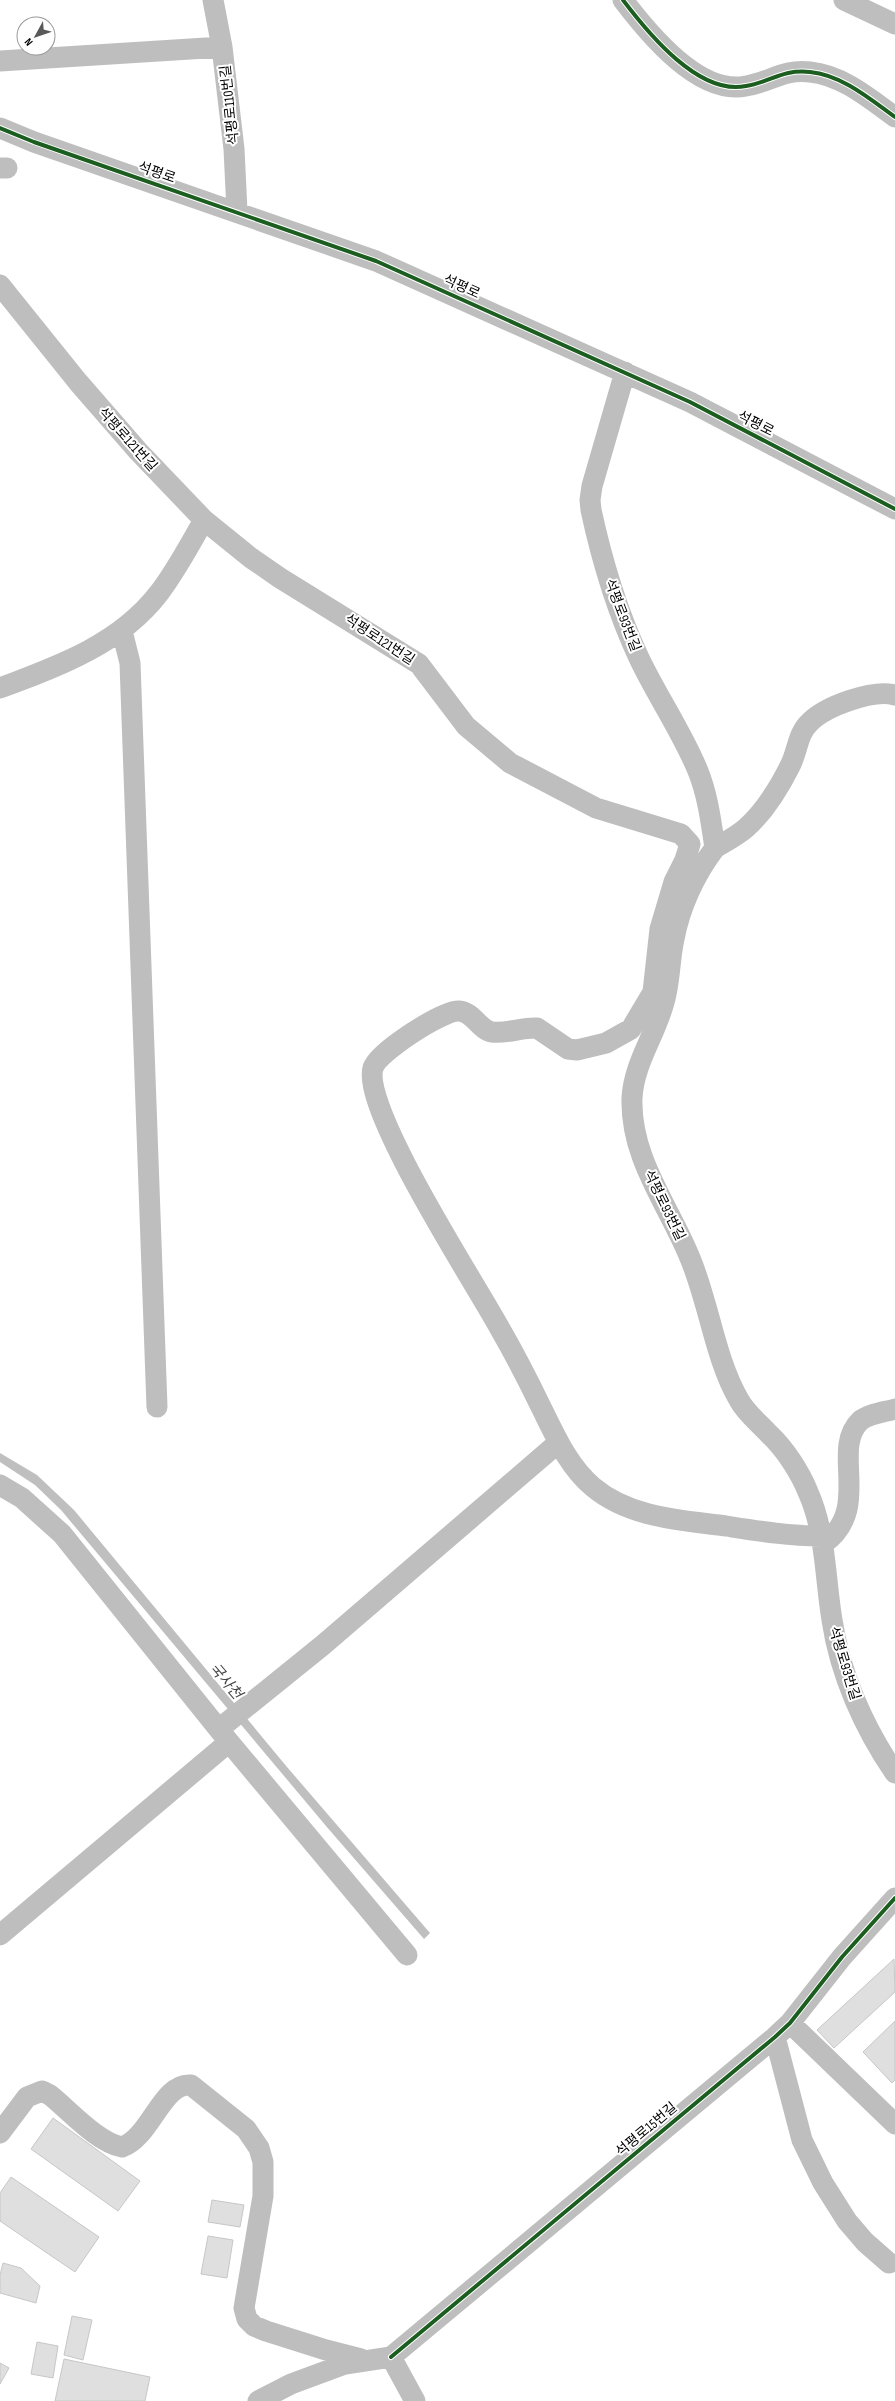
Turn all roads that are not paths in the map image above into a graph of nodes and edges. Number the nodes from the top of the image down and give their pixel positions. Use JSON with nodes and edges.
{"nodes":[{"id":1,"x":213,"y":0,"type":"edge"},
{"id":2,"x":623,"y":0,"type":"edge"},
{"id":3,"x":844,"y":0,"type":"edge"},
{"id":4,"x":895,"y":24,"type":"edge"},
{"id":5,"x":222,"y":47,"type":"junction"},
{"id":6,"x":0,"y":61,"type":"edge"},
{"id":7,"x":895,"y":117,"type":"edge"},
{"id":8,"x":0,"y":128,"type":"edge"},
{"id":9,"x":237,"y":211,"type":"junction"},
{"id":10,"x":0,"y":285,"type":"edge"},
{"id":11,"x":625,"y":372,"type":"junction"},
{"id":12,"x":895,"y":509,"type":"edge"},
{"id":13,"x":204,"y":520,"type":"junction"},
{"id":14,"x":122,"y":631,"type":"junction"},
{"id":15,"x":0,"y":688,"type":"edge"},
{"id":16,"x":895,"y":695,"type":"edge"},
{"id":17,"x":701,"y":857,"type":"junction"},
{"id":18,"x":660,"y":993,"type":"junction"},
{"id":19,"x":157,"y":1407,"type":"dead end"},
{"id":20,"x":895,"y":1410,"type":"edge"},
{"id":21,"x":558,"y":1443,"type":"junction"},
{"id":22,"x":0,"y":1485,"type":"edge"},
{"id":23,"x":822,"y":1540,"type":"junction"},
{"id":24,"x":224,"y":1732,"type":"junction"},
{"id":25,"x":895,"y":1773,"type":"edge"},
{"id":26,"x":895,"y":1898,"type":"edge"},
{"id":27,"x":0,"y":1935,"type":"edge"},
{"id":28,"x":407,"y":1955,"type":"dead end"},
{"id":29,"x":782,"y":2030,"type":"junction"},
{"id":30,"x":895,"y":2124,"type":"edge"},
{"id":31,"x":0,"y":2133,"type":"edge"},
{"id":32,"x":889,"y":2263,"type":"dead end"},
{"id":33,"x":391,"y":2357,"type":"junction"},
{"id":34,"x":366,"y":2360,"type":"junction"},
{"id":35,"x":258,"y":2401,"type":"edge"},
{"id":36,"x":415,"y":2401,"type":"edge"}],
"edges":[{"from":1,"to":5,"type":"street","name":"석평로110번길"},
{"from":2,"to":7,"type":"street"},
{"from":3,"to":4,"type":"street"},
{"from":5,"to":6,"type":"street"},
{"from":5,"to":9,"type":"street","name":"석평로110번길"},
{"from":8,"to":9,"type":"street","name":"석평로"},
{"from":9,"to":11,"type":"street","name":"석평로"},
{"from":10,"to":13,"type":"street","name":"석평로121번길"},
{"from":11,"to":12,"type":"street","name":"석평로"},
{"from":11,"to":17,"type":"street","name":"석평로93번길"},
{"from":13,"to":14,"type":"street"},
{"from":13,"to":17,"type":"street","name":"석평로121번길"},
{"from":14,"to":15,"type":"street"},
{"from":14,"to":19,"type":"street"},
{"from":16,"to":17,"type":"street"},
{"from":17,"to":18,"type":"street","name":"석평로93번길"},
{"from":18,"to":21,"type":"street"},
{"from":18,"to":23,"type":"street","name":"석평로93번길"},
{"from":20,"to":23,"type":"street"},
{"from":21,"to":23,"type":"street"},
{"from":21,"to":24,"type":"street"},
{"from":22,"to":24,"type":"street"},
{"from":23,"to":25,"type":"street","name":"석평로93번길"},
{"from":24,"to":27,"type":"street"},
{"from":24,"to":28,"type":"street"},
{"from":26,"to":29,"type":"street","name":"석평로15번길"},
{"from":29,"to":30,"type":"street"},
{"from":29,"to":32,"type":"street"},
{"from":29,"to":33,"type":"street","name":"석평로15번길"},
{"from":31,"to":34,"type":"street"},
{"from":33,"to":34,"type":"street"},
{"from":33,"to":36,"type":"street"},
{"from":34,"to":35,"type":"street"}]}
